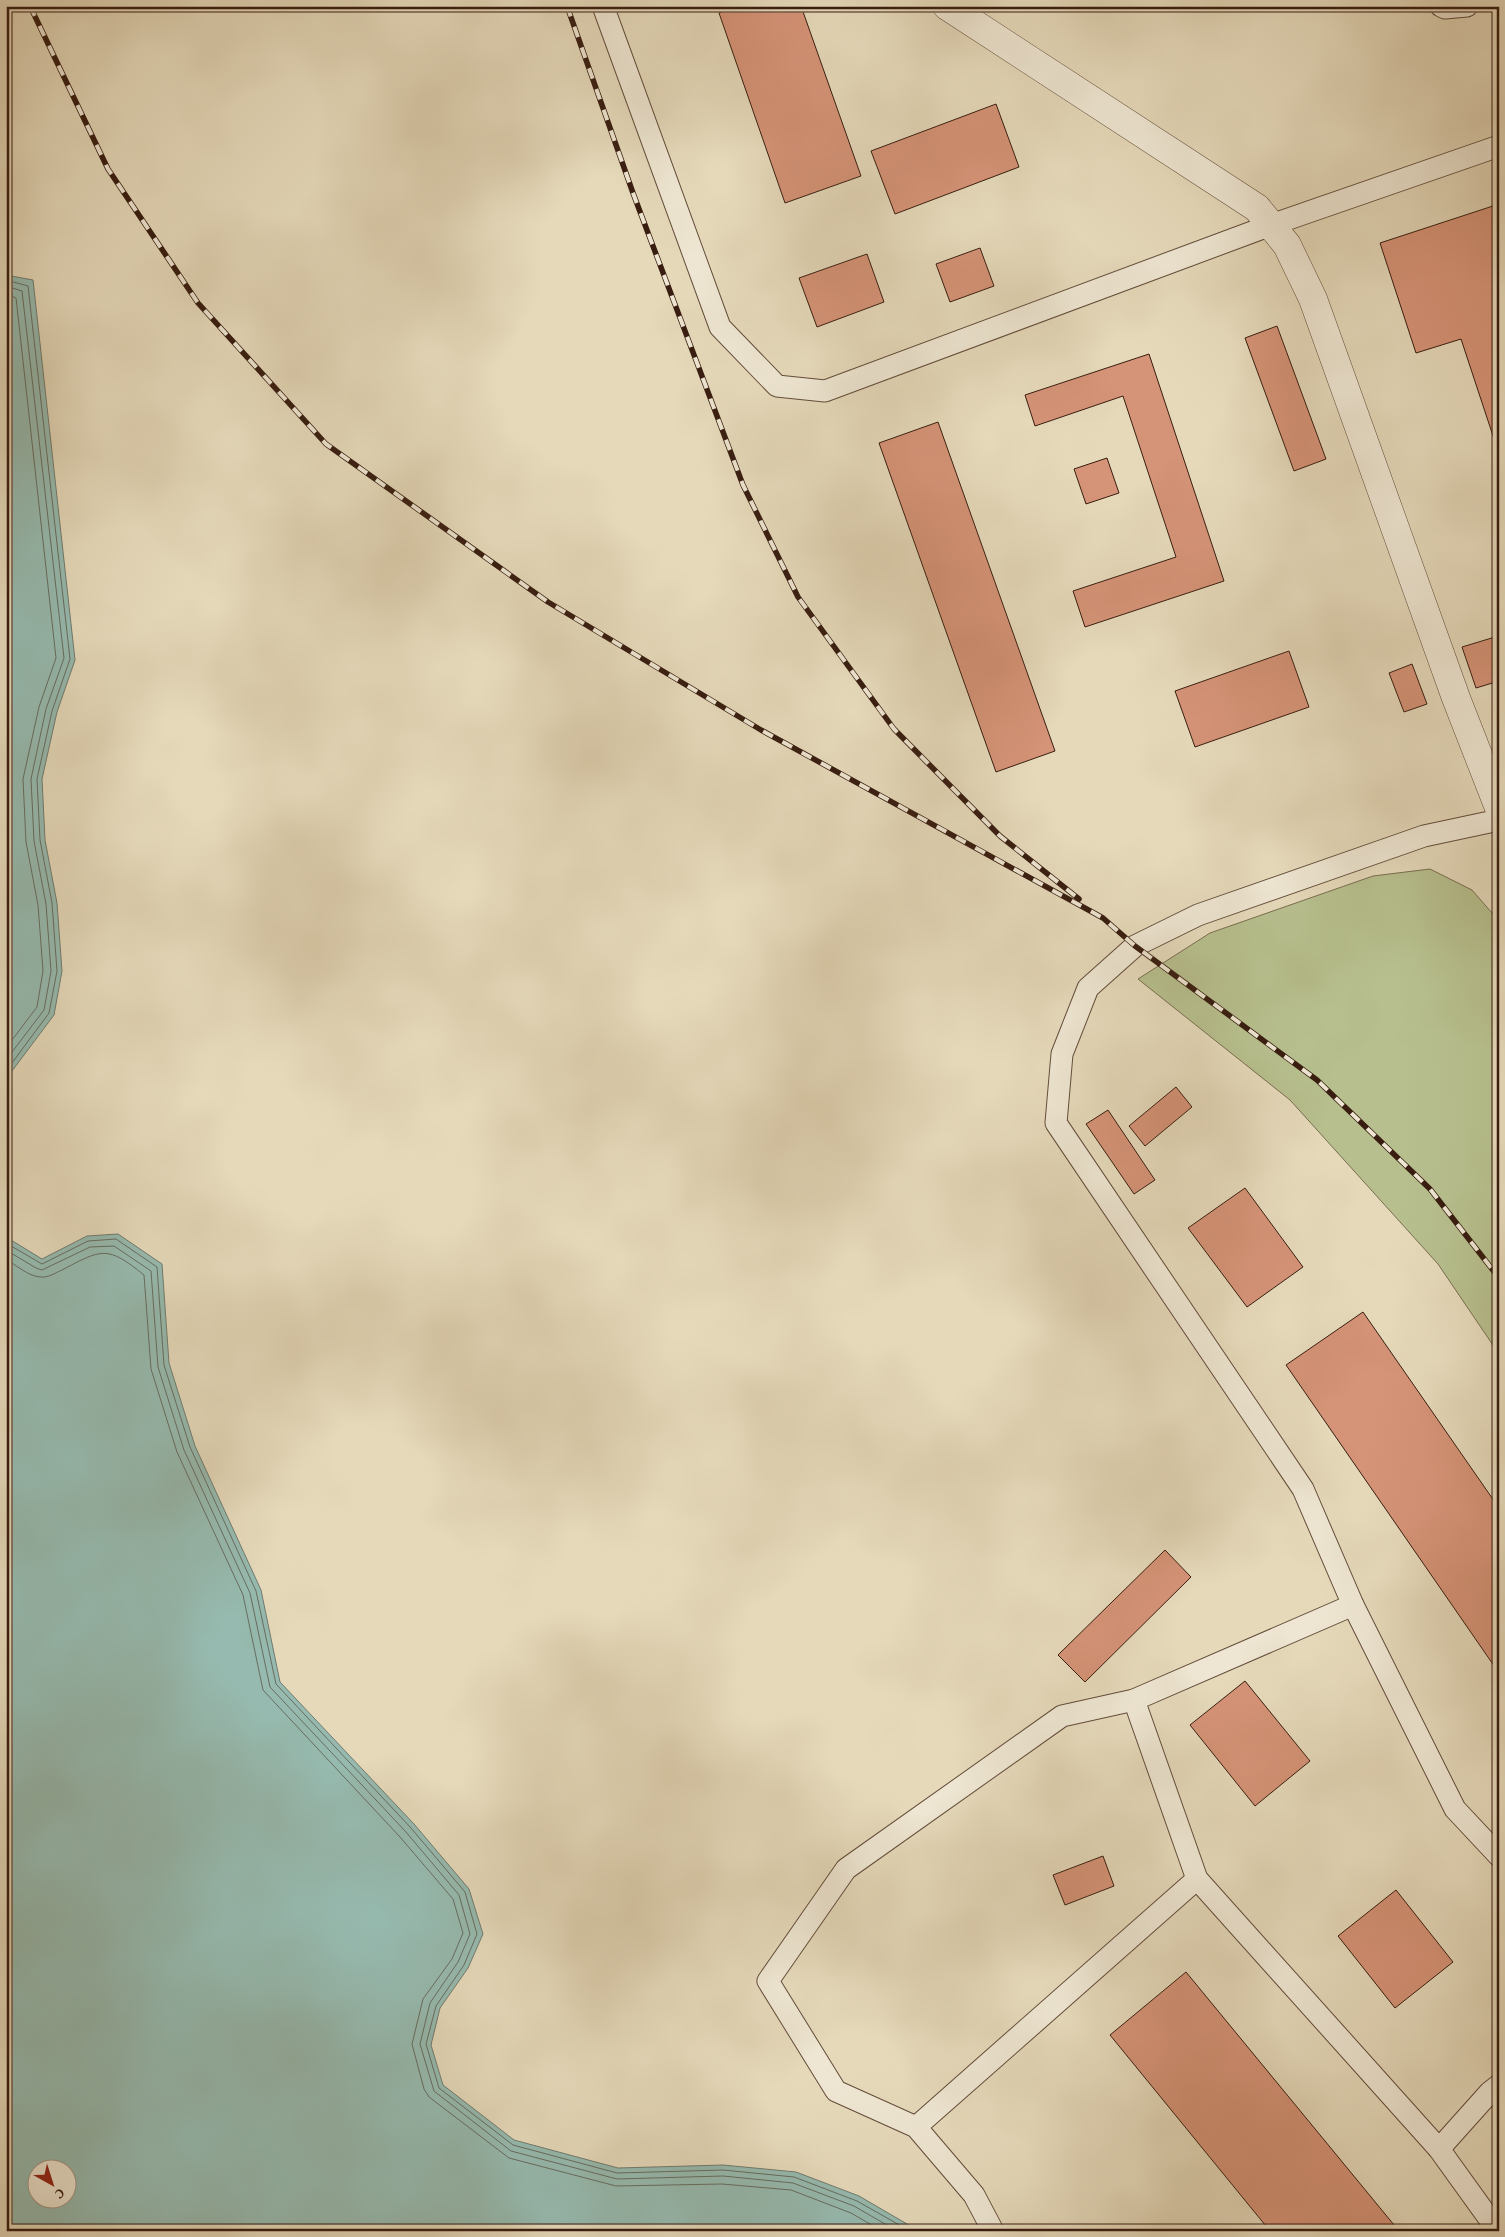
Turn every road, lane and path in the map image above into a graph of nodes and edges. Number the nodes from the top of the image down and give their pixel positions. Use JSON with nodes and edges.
{"nodes":[{"id":1,"x":603,"y":6,"type":"edge"},
{"id":2,"x":948,"y":6,"type":"edge"},
{"id":3,"x":1442,"y":6,"type":"edge"},
{"id":4,"x":1468,"y":6,"type":"edge"},
{"id":5,"x":1499,"y":146,"type":"edge"},
{"id":6,"x":1271,"y":226,"type":"junction"},
{"id":7,"x":1499,"y":808,"type":"edge"},
{"id":8,"x":1499,"y":820,"type":"edge"},
{"id":9,"x":1353,"y":1605,"type":"junction"},
{"id":10,"x":1134,"y":1700,"type":"junction"},
{"id":11,"x":1499,"y":1856,"type":"edge"},
{"id":12,"x":1197,"y":1879,"type":"junction"},
{"id":13,"x":1499,"y":2085,"type":"edge"},
{"id":14,"x":916,"y":2127,"type":"junction"},
{"id":15,"x":1439,"y":2149,"type":"junction"},
{"id":16,"x":993,"y":2231,"type":"edge"},
{"id":17,"x":1498,"y":2231,"type":"edge"}],
"edges":[{"from":1,"to":6,"type":"lane"},
{"from":2,"to":6,"type":"street"},
{"from":3,"to":4,"type":"lane"},
{"from":5,"to":6,"type":"lane"},
{"from":6,"to":7,"type":"street"},
{"from":8,"to":9,"type":"lane"},
{"from":9,"to":10,"type":"lane"},
{"from":9,"to":11,"type":"lane"},
{"from":10,"to":12,"type":"lane"},
{"from":10,"to":14,"type":"lane"},
{"from":12,"to":14,"type":"lane"},
{"from":12,"to":15,"type":"lane"},
{"from":13,"to":15,"type":"lane"},
{"from":14,"to":16,"type":"lane"},
{"from":15,"to":17,"type":"lane"}]}
